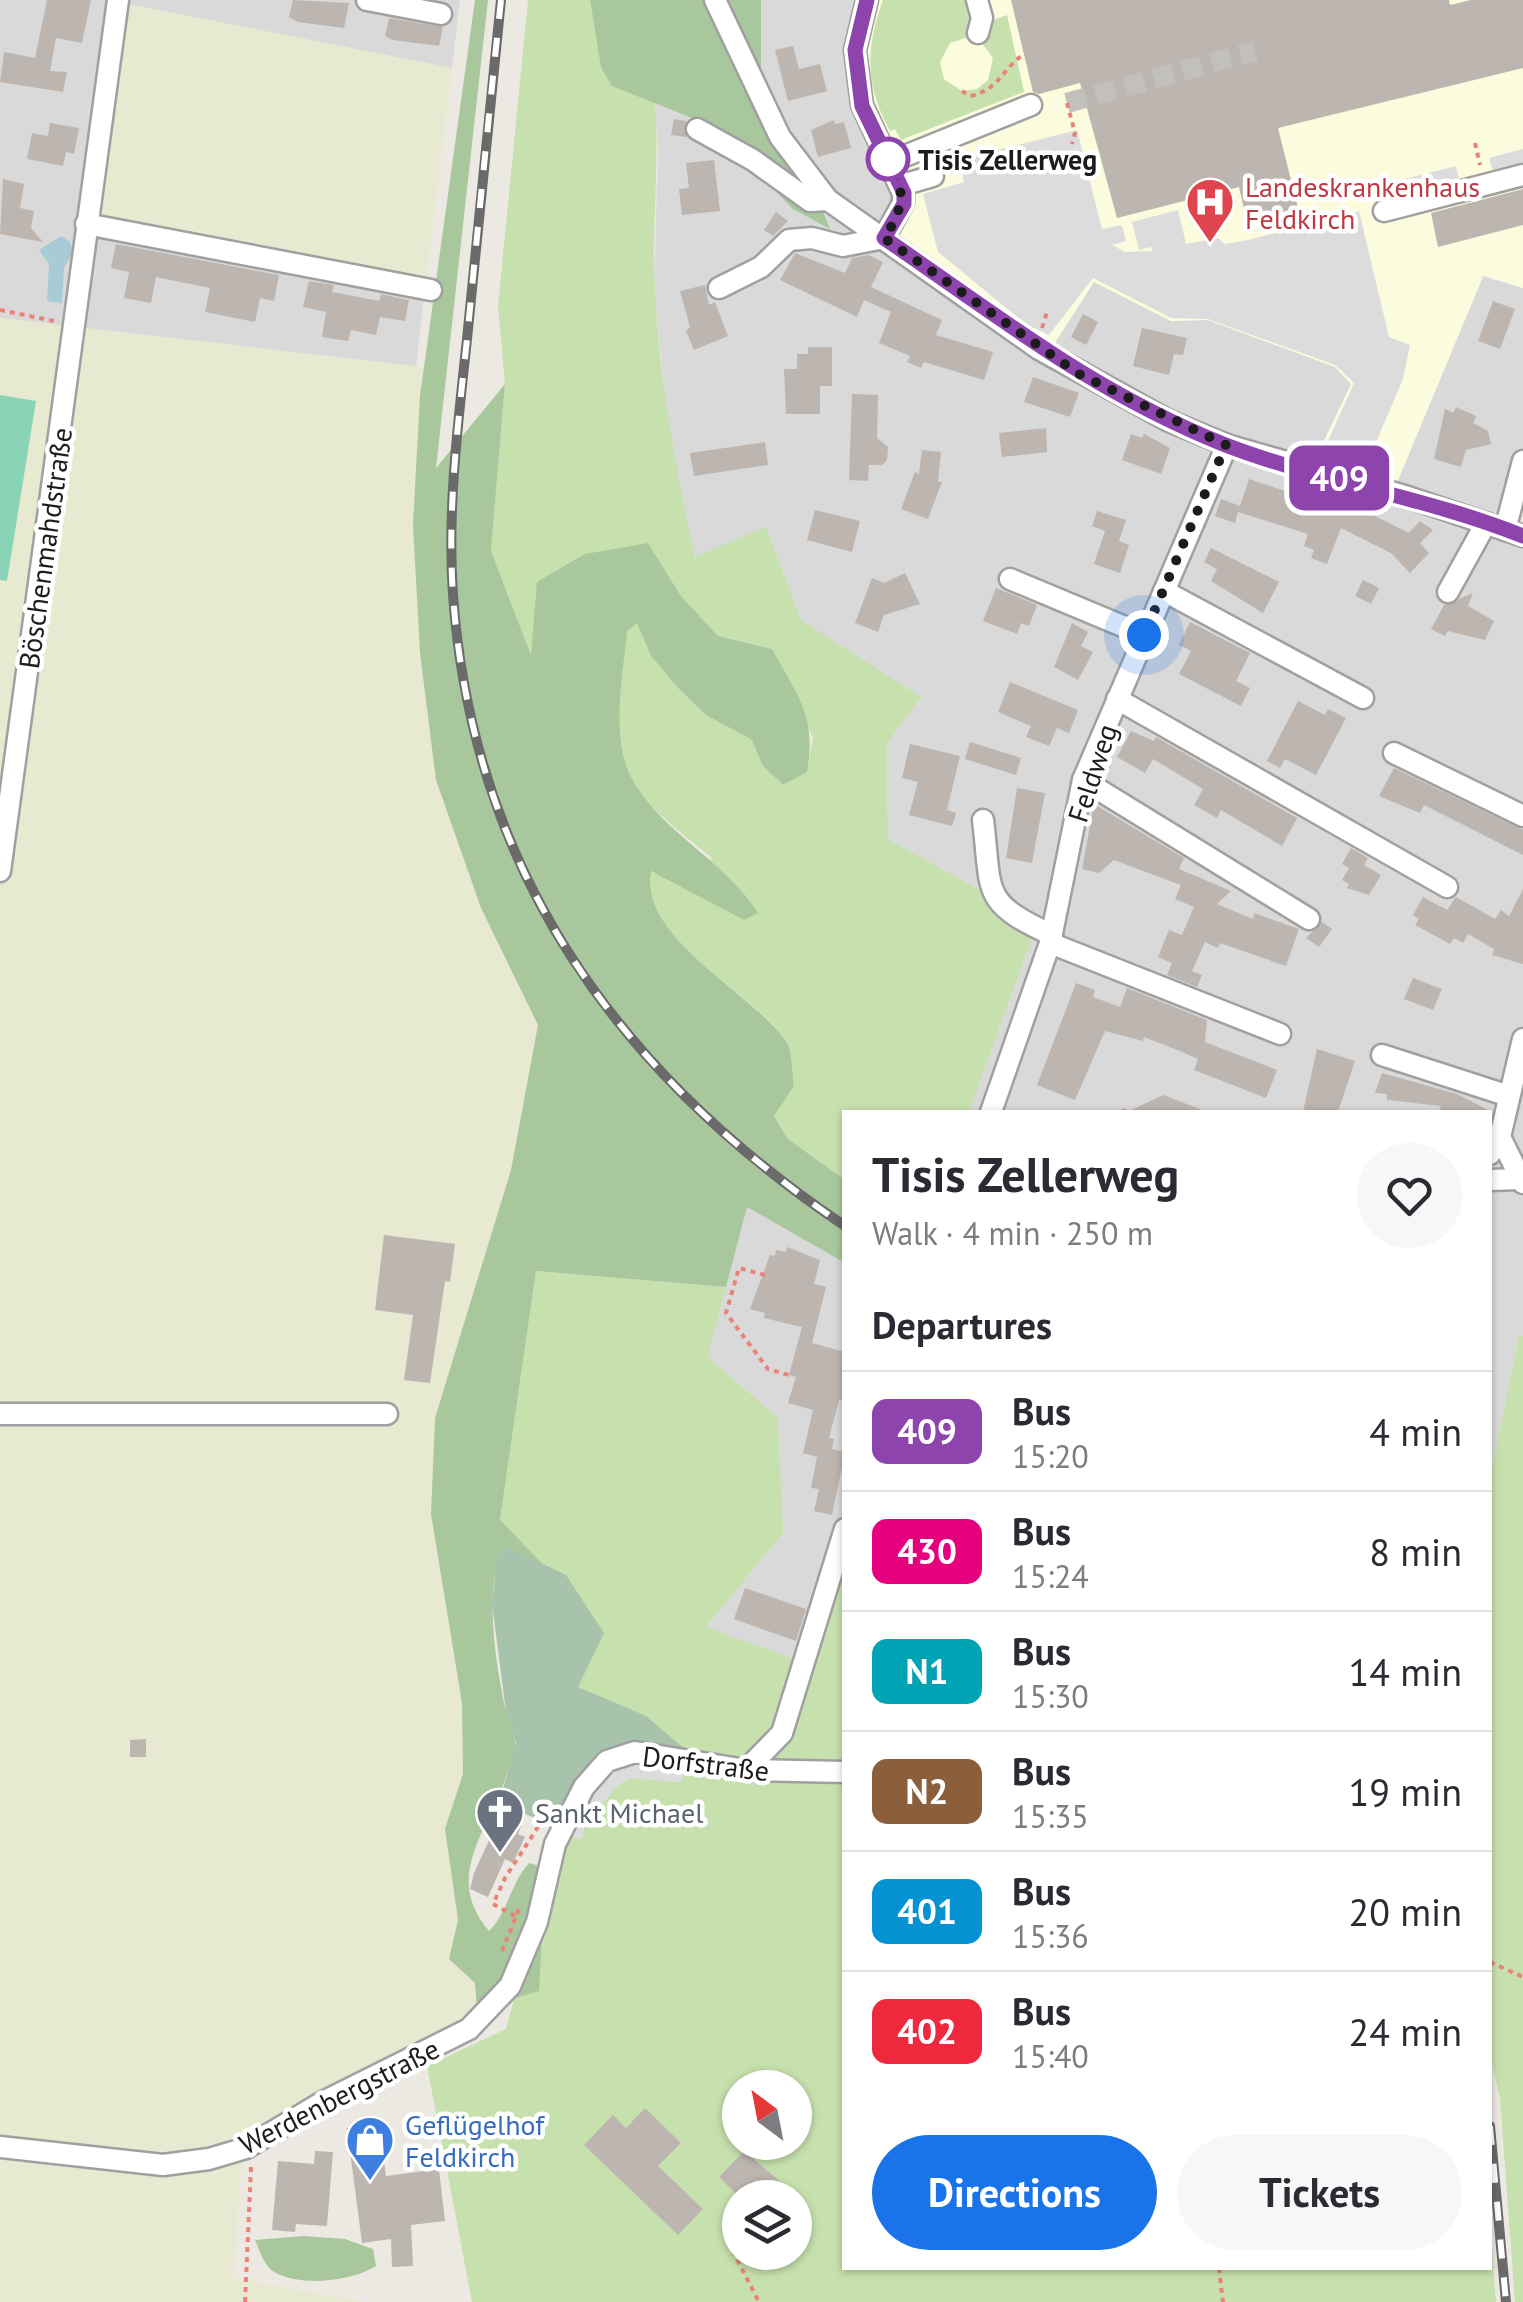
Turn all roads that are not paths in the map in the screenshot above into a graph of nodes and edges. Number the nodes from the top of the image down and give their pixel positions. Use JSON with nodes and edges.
{"nodes":[{"id":1,"x":118,"y":0,"type":"edge"},
{"id":2,"x":368,"y":0,"type":"edge"},
{"id":3,"x":715,"y":0,"type":"edge"},
{"id":4,"x":867,"y":0,"type":"edge"},
{"id":5,"x":977,"y":0,"type":"edge"},
{"id":6,"x":441,"y":14,"type":"dead end"},
{"id":7,"x":978,"y":33,"type":"dead end"},
{"id":8,"x":1030,"y":105,"type":"dead end"},
{"id":9,"x":697,"y":129,"type":"dead end"},
{"id":10,"x":890,"y":162,"type":"junction"},
{"id":11,"x":1523,"y":175,"type":"edge"},
{"id":12,"x":932,"y":176,"type":"dead end"},
{"id":13,"x":902,"y":185,"type":"junction"},
{"id":14,"x":828,"y":200,"type":"junction"},
{"id":15,"x":1384,"y":211,"type":"dead end"},
{"id":16,"x":86,"y":224,"type":"junction"},
{"id":17,"x":884,"y":238,"type":"junction"},
{"id":18,"x":719,"y":288,"type":"dead end"},
{"id":19,"x":430,"y":290,"type":"dead end"},
{"id":20,"x":1226,"y":445,"type":"junction"},
{"id":21,"x":1523,"y":461,"type":"edge"},
{"id":22,"x":1505,"y":530,"type":"edge"},
{"id":23,"x":1010,"y":579,"type":"dead end"},
{"id":24,"x":1164,"y":592,"type":"junction"},
{"id":25,"x":1448,"y":592,"type":"dead end"},
{"id":26,"x":1144,"y":635,"type":"junction"},
{"id":27,"x":1363,"y":698,"type":"dead end"},
{"id":28,"x":1117,"y":699,"type":"junction"},
{"id":29,"x":1394,"y":753,"type":"dead end"},
{"id":30,"x":1083,"y":780,"type":"junction"},
{"id":31,"x":1523,"y":816,"type":"edge"},
{"id":32,"x":983,"y":820,"type":"dead end"},
{"id":33,"x":0,"y":871,"type":"edge"},
{"id":34,"x":1446,"y":887,"type":"dead end"},
{"id":35,"x":1309,"y":919,"type":"dead end"},
{"id":36,"x":1051,"y":939,"type":"junction"},
{"id":37,"x":1280,"y":1034,"type":"dead end"},
{"id":38,"x":1523,"y":1039,"type":"edge"},
{"id":39,"x":1382,"y":1055,"type":"dead end"},
{"id":40,"x":1509,"y":1096,"type":"junction"},
{"id":41,"x":992,"y":1110,"type":"edge"},
{"id":42,"x":1495,"y":1146,"type":"edge"},
{"id":43,"x":1492,"y":1180,"type":"edge"},
{"id":44,"x":1521,"y":1181,"type":"edge"},
{"id":45,"x":0,"y":1414,"type":"edge"},
{"id":46,"x":387,"y":1414,"type":"dead end"},
{"id":47,"x":842,"y":1539,"type":"edge"},
{"id":48,"x":773,"y":1746,"type":"junction"},
{"id":49,"x":746,"y":1770,"type":"junction"},
{"id":50,"x":842,"y":1772,"type":"edge"},
{"id":51,"x":792,"y":1773,"type":"junction"},
{"id":52,"x":490,"y":2009,"type":"joint"},
{"id":53,"x":0,"y":2147,"type":"edge"}],
"edges":[{"from":1,"to":16,"type":"street","name":"Böschenmahdstraße"},
{"from":2,"to":6,"type":"street"},
{"from":3,"to":14,"type":"street"},
{"from":4,"to":10,"type":"street"},
{"from":5,"to":7,"type":"street"},
{"from":8,"to":10,"type":"street"},
{"from":9,"to":14,"type":"street"},
{"from":10,"to":13,"type":"street"},
{"from":11,"to":15,"type":"street"},
{"from":12,"to":13,"type":"street"},
{"from":13,"to":17,"type":"street"},
{"from":14,"to":17,"type":"street"},
{"from":16,"to":19,"type":"street"},
{"from":16,"to":33,"type":"street","name":"Böschenmahdstraße"},
{"from":17,"to":18,"type":"street"},
{"from":17,"to":20,"type":"street"},
{"from":20,"to":22,"type":"street"},
{"from":20,"to":24,"type":"street","name":"Feldweg"},
{"from":21,"to":22,"type":"street"},
{"from":22,"to":25,"type":"street"},
{"from":23,"to":26,"type":"street"},
{"from":24,"to":26,"type":"street","name":"Feldweg"},
{"from":24,"to":27,"type":"street"},
{"from":26,"to":28,"type":"street","name":"Feldweg"},
{"from":28,"to":30,"type":"street","name":"Feldweg"},
{"from":28,"to":34,"type":"street"},
{"from":29,"to":31,"type":"street"},
{"from":30,"to":35,"type":"street"},
{"from":30,"to":36,"type":"street","name":"Feldweg"},
{"from":32,"to":36,"type":"street"},
{"from":36,"to":37,"type":"street"},
{"from":36,"to":41,"type":"street","name":"Feldweg"},
{"from":38,"to":40,"type":"street"},
{"from":39,"to":40,"type":"street"},
{"from":40,"to":42,"type":"street"},
{"from":42,"to":44,"type":"street"},
{"from":43,"to":44,"type":"street"},
{"from":45,"to":46,"type":"street"},
{"from":47,"to":48,"type":"street"},
{"from":48,"to":49,"type":"street"},
{"from":48,"to":51,"type":"street"},
{"from":49,"to":51,"type":"street","name":"Dorfstraße"},
{"from":49,"to":52,"type":"street","name":"Dorfstraße"},
{"from":50,"to":51,"type":"street","name":"Dorfstraße"},
{"from":52,"to":53,"type":"street","name":"Werdenbergstraße"}]}
